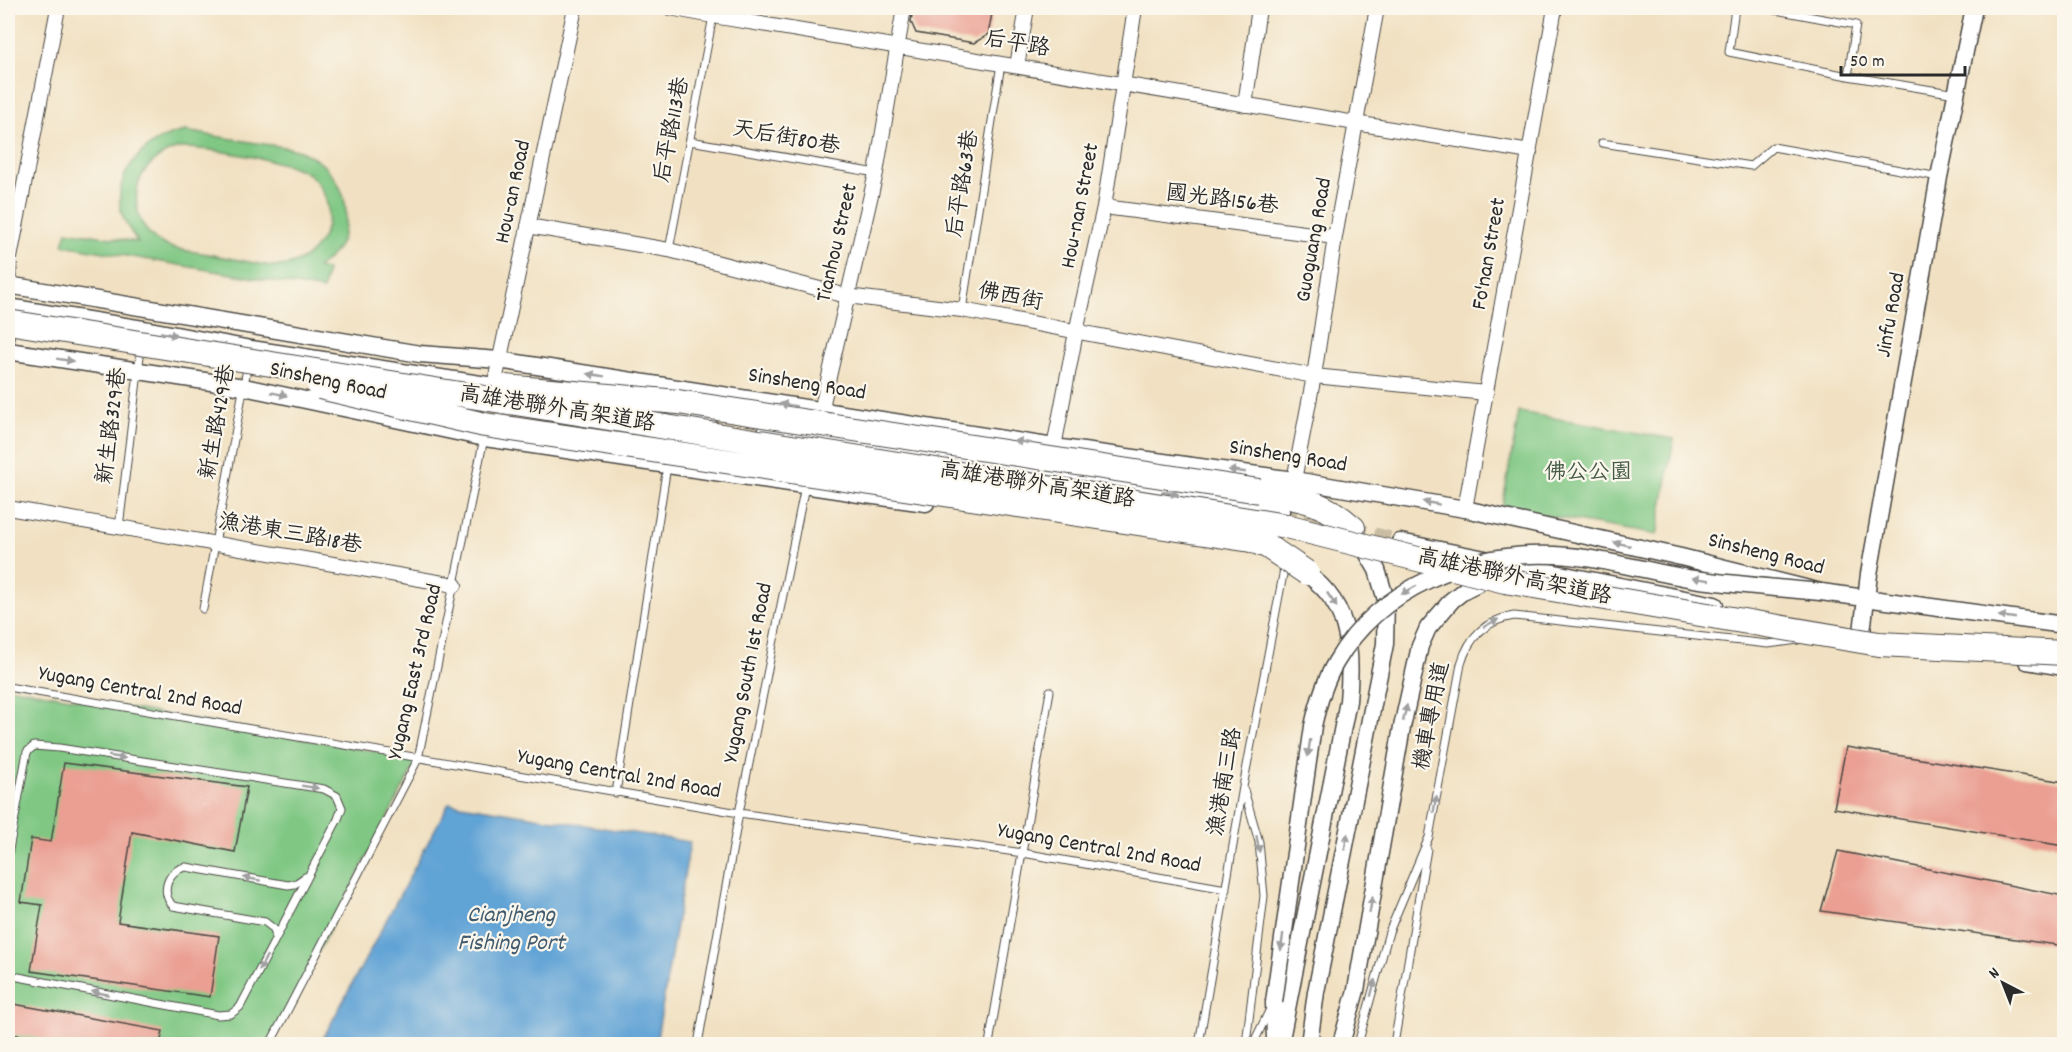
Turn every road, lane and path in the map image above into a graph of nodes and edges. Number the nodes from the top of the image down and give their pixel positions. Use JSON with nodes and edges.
{"nodes":[{"id":1,"x":58,"y":8,"type":"edge"},
{"id":2,"x":574,"y":8,"type":"edge"},
{"id":3,"x":675,"y":8,"type":"edge"},
{"id":4,"x":904,"y":8,"type":"edge"},
{"id":5,"x":1027,"y":8,"type":"edge"},
{"id":6,"x":1136,"y":8,"type":"edge"},
{"id":7,"x":1259,"y":8,"type":"edge"},
{"id":8,"x":1377,"y":8,"type":"edge"},
{"id":9,"x":1555,"y":8,"type":"edge"},
{"id":10,"x":1735,"y":8,"type":"edge"},
{"id":11,"x":1764,"y":8,"type":"edge"},
{"id":12,"x":1974,"y":8,"type":"edge"},
{"id":13,"x":713,"y":16,"type":"junction"},
{"id":14,"x":898,"y":46,"type":"junction"},
{"id":15,"x":1001,"y":63,"type":"junction"},
{"id":16,"x":1017,"y":66,"type":"junction"},
{"id":17,"x":1848,"y":76,"type":"junction"},
{"id":18,"x":1124,"y":84,"type":"junction"},
{"id":19,"x":1956,"y":94,"type":"junction"},
{"id":20,"x":1245,"y":105,"type":"junction"},
{"id":21,"x":1357,"y":124,"type":"junction"},
{"id":22,"x":690,"y":141,"type":"junction"},
{"id":23,"x":1602,"y":143,"type":"dead end"},
{"id":24,"x":1530,"y":152,"type":"junction"},
{"id":25,"x":876,"y":173,"type":"junction"},
{"id":26,"x":1939,"y":177,"type":"junction"},
{"id":27,"x":1104,"y":207,"type":"junction"},
{"id":28,"x":528,"y":226,"type":"junction"},
{"id":29,"x":1335,"y":237,"type":"junction"},
{"id":30,"x":669,"y":250,"type":"junction"},
{"id":31,"x":8,"y":280,"type":"edge"},
{"id":32,"x":847,"y":296,"type":"junction"},
{"id":33,"x":8,"y":307,"type":"edge"},
{"id":34,"x":962,"y":310,"type":"junction"},
{"id":35,"x":8,"y":322,"type":"edge"},
{"id":36,"x":143,"y":329,"type":"junction"},
{"id":37,"x":1076,"y":332,"type":"junction"},
{"id":38,"x":251,"y":349,"type":"junction"},
{"id":39,"x":8,"y":351,"type":"edge"},
{"id":40,"x":499,"y":360,"type":"junction"},
{"id":41,"x":138,"y":371,"type":"junction"},
{"id":42,"x":295,"y":375,"type":"junction"},
{"id":43,"x":1314,"y":376,"type":"junction"},
{"id":44,"x":494,"y":386,"type":"junction"},
{"id":45,"x":244,"y":387,"type":"junction"},
{"id":46,"x":1486,"y":393,"type":"junction"},
{"id":47,"x":490,"y":407,"type":"dead end"},
{"id":48,"x":821,"y":410,"type":"junction"},
{"id":49,"x":675,"y":416,"type":"junction"},
{"id":50,"x":489,"y":417,"type":"dead end"},
{"id":51,"x":780,"y":434,"type":"junction"},
{"id":52,"x":816,"y":435,"type":"junction"},
{"id":53,"x":672,"y":436,"type":"dead end"},
{"id":54,"x":485,"y":438,"type":"junction"},
{"id":55,"x":670,"y":446,"type":"dead end"},
{"id":56,"x":1054,"y":447,"type":"junction"},
{"id":57,"x":811,"y":459,"type":"junction"},
{"id":58,"x":667,"y":465,"type":"junction"},
{"id":59,"x":1294,"y":480,"type":"junction"},
{"id":60,"x":805,"y":486,"type":"junction"},
{"id":61,"x":852,"y":493,"type":"junction"},
{"id":62,"x":8,"y":508,"type":"edge"},
{"id":63,"x":1465,"y":509,"type":"junction"},
{"id":64,"x":1281,"y":511,"type":"tunnel mouth"},
{"id":65,"x":119,"y":527,"type":"junction"},
{"id":66,"x":1353,"y":528,"type":"junction"},
{"id":67,"x":1400,"y":542,"type":"tunnel mouth"},
{"id":68,"x":215,"y":543,"type":"junction"},
{"id":69,"x":1286,"y":561,"type":"junction"},
{"id":70,"x":1307,"y":573,"type":"junction"},
{"id":71,"x":455,"y":585,"type":"junction"},
{"id":72,"x":1821,"y":592,"type":"junction"},
{"id":73,"x":1866,"y":597,"type":"junction"},
{"id":74,"x":1721,"y":606,"type":"junction"},
{"id":75,"x":203,"y":609,"type":"dead end"},
{"id":76,"x":2064,"y":621,"type":"edge"},
{"id":77,"x":1862,"y":632,"type":"junction"},
{"id":78,"x":2064,"y":653,"type":"edge"},
{"id":79,"x":2064,"y":667,"type":"edge"},
{"id":80,"x":8,"y":687,"type":"edge"},
{"id":81,"x":1050,"y":691,"type":"dead end"},
{"id":82,"x":418,"y":759,"type":"junction"},
{"id":83,"x":1243,"y":787,"type":"junction"},
{"id":84,"x":616,"y":793,"type":"junction"},
{"id":85,"x":739,"y":813,"type":"junction"},
{"id":86,"x":1429,"y":837,"type":"junction"},
{"id":87,"x":1023,"y":853,"type":"junction"},
{"id":88,"x":8,"y":855,"type":"edge"},
{"id":89,"x":307,"y":875,"type":"junction"},
{"id":90,"x":1226,"y":889,"type":"junction"},
{"id":91,"x":276,"y":938,"type":"junction"},
{"id":92,"x":8,"y":975,"type":"edge"},
{"id":93,"x":1274,"y":1002,"type":"junction"},
{"id":94,"x":8,"y":1040,"type":"edge"},
{"id":95,"x":39,"y":1044,"type":"edge"},
{"id":96,"x":270,"y":1044,"type":"edge"},
{"id":97,"x":698,"y":1044,"type":"edge"},
{"id":98,"x":989,"y":1044,"type":"edge"},
{"id":99,"x":1198,"y":1044,"type":"edge"},
{"id":100,"x":1246,"y":1044,"type":"edge"},
{"id":101,"x":1253,"y":1044,"type":"edge"},
{"id":102,"x":1275,"y":1044,"type":"edge"},
{"id":103,"x":1281,"y":1044,"type":"edge"},
{"id":104,"x":1309,"y":1044,"type":"edge"},
{"id":105,"x":1341,"y":1044,"type":"edge"},
{"id":106,"x":1358,"y":1044,"type":"edge"},
{"id":107,"x":1394,"y":1044,"type":"edge"}],
"edges":[{"from":1,"to":31,"type":"street"},
{"from":2,"to":28,"type":"street","name":"Hou-an Road"},
{"from":3,"to":13,"type":"street","name":"后平路"},
{"from":4,"to":14,"type":"street","name":"Tianhou Street"},
{"from":5,"to":16,"type":"street"},
{"from":6,"to":18,"type":"street","name":"Hou-nan Street"},
{"from":7,"to":20,"type":"street"},
{"from":8,"to":21,"type":"street","name":"Guoguang Road"},
{"from":9,"to":24,"type":"street","name":"Fo'nan Street"},
{"from":10,"to":17,"type":"lane"},
{"from":11,"to":17,"type":"lane"},
{"from":12,"to":19,"type":"street","name":"Jinfu Road"},
{"from":13,"to":14,"type":"street","name":"后平路"},
{"from":13,"to":22,"type":"lane","name":"后平路113巷"},
{"from":14,"to":15,"type":"street","name":"后平路"},
{"from":14,"to":25,"type":"street","name":"Tianhou Street"},
{"from":15,"to":16,"type":"street","name":"后平路"},
{"from":15,"to":34,"type":"lane","name":"后平路63巷"},
{"from":16,"to":18,"type":"street","name":"后平路"},
{"from":17,"to":19,"type":"lane"},
{"from":18,"to":20,"type":"street","name":"后平路"},
{"from":18,"to":27,"type":"street","name":"Hou-nan Street"},
{"from":19,"to":26,"type":"street","name":"Jinfu Road"},
{"from":20,"to":21,"type":"street","name":"后平路"},
{"from":21,"to":24,"type":"street","name":"后平路"},
{"from":21,"to":29,"type":"street","name":"Guoguang Road"},
{"from":22,"to":25,"type":"lane","name":"天后街80巷"},
{"from":22,"to":30,"type":"lane","name":"后平路113巷"},
{"from":23,"to":26,"type":"lane"},
{"from":24,"to":46,"type":"street","name":"Fo'nan Street"},
{"from":25,"to":32,"type":"street","name":"Tianhou Street"},
{"from":26,"to":73,"type":"street","name":"Jinfu Road"},
{"from":27,"to":29,"type":"street","name":"國光路156巷"},
{"from":27,"to":37,"type":"street","name":"Hou-nan Street"},
{"from":28,"to":30,"type":"street","name":"佛西街"},
{"from":28,"to":40,"type":"street","name":"Hou-an Road"},
{"from":29,"to":43,"type":"street","name":"Guoguang Road"},
{"from":30,"to":32,"type":"street","name":"佛西街"},
{"from":31,"to":33,"type":"street"},
{"from":31,"to":40,"type":"street","name":"Sinsheng Road"},
{"from":32,"to":34,"type":"street","name":"佛西街"},
{"from":32,"to":48,"type":"street","name":"Tianhou Street"},
{"from":33,"to":36,"type":"street","name":"Sinsheng Road"},
{"from":33,"to":39,"type":"lane"},
{"from":34,"to":37,"type":"street","name":"佛西街"},
{"from":35,"to":42,"type":"highway","name":"高雄港聯外高架道路","bridge":true},
{"from":36,"to":38,"type":"street","name":"Sinsheng Road","one_way":true},
{"from":36,"to":41,"type":"lane","name":"新生路329巷"},
{"from":37,"to":43,"type":"street","name":"佛西街"},
{"from":37,"to":56,"type":"street","name":"Hou-nan Street"},
{"from":38,"to":44,"type":"street","name":"Sinsheng Road"},
{"from":38,"to":45,"type":"lane","name":"新生路429巷"},
{"from":39,"to":41,"type":"street","name":"Sinsheng Road","one_way":true},
{"from":39,"to":42,"type":"highway","name":"高雄港聯外高架道路"},
{"from":40,"to":44,"type":"street","name":"Hou-an Road"},
{"from":48,"to":40,"type":"street","name":"Sinsheng Road","one_way":true},
{"from":41,"to":45,"type":"street","name":"Sinsheng Road"},
{"from":41,"to":65,"type":"lane","name":"新生路329巷"},
{"from":42,"to":66,"type":"highway","bridge":true},
{"from":42,"to":70,"type":"highway","bridge":true},
{"from":42,"to":78,"type":"highway","name":"高雄港聯外高架道路","bridge":true},
{"from":42,"to":79,"type":"highway","name":"高雄港聯外高架道路","bridge":true},
{"from":43,"to":46,"type":"street","name":"佛西街"},
{"from":43,"to":59,"type":"street","name":"Guoguang Road"},
{"from":44,"to":47,"type":"lane"},
{"from":44,"to":49,"type":"street","name":"Sinsheng Road"},
{"from":45,"to":54,"type":"street","name":"Sinsheng Road","one_way":true},
{"from":45,"to":68,"type":"lane","name":"新生路429巷"},
{"from":46,"to":63,"type":"street","name":"Fo'nan Street"},
{"from":48,"to":52,"type":"street","name":"Tianhou Street"},
{"from":56,"to":48,"type":"street","name":"Sinsheng Road","one_way":true},
{"from":49,"to":51,"type":"street","name":"Sinsheng Road"},
{"from":49,"to":53,"type":"lane"},
{"from":50,"to":54,"type":"lane","name":"Yugang East 3rd Road"},
{"from":51,"to":52,"type":"street","name":"Sinsheng Road"},
{"from":51,"to":57,"type":"street","name":"Sinsheng Road"},
{"from":52,"to":57,"type":"street","name":"Tianhou Street"},
{"from":52,"to":64,"type":"street","name":"Sinsheng Road","one_way":true},
{"from":54,"to":58,"type":"street","name":"Sinsheng Road"},
{"from":54,"to":71,"type":"lane","name":"Yugang East 3rd Road"},
{"from":55,"to":58,"type":"lane"},
{"from":59,"to":56,"type":"street","name":"Sinsheng Road","one_way":true},
{"from":57,"to":60,"type":"street","name":"Tianhou Street"},
{"from":57,"to":61,"type":"street","name":"Sinsheng Road"},
{"from":58,"to":60,"type":"street","name":"Sinsheng Road"},
{"from":58,"to":84,"type":"lane"},
{"from":63,"to":59,"type":"street","name":"Sinsheng Road","one_way":true},
{"from":59,"to":66,"type":"street"},
{"from":60,"to":61,"type":"street","name":"Sinsheng Road"},
{"from":60,"to":85,"type":"lane","name":"Yugang South 1st Road"},
{"from":61,"to":69,"type":"street","name":"Sinsheng Road"},
{"from":62,"to":65,"type":"street","name":"漁港東三路18巷"},
{"from":72,"to":63,"type":"street","name":"Sinsheng Road","one_way":true},
{"from":65,"to":68,"type":"street","name":"漁港東三路18巷"},
{"from":104,"to":66,"type":"street","one_way":true},
{"from":67,"to":74,"type":"street"},
{"from":68,"to":71,"type":"street","name":"漁港東三路18巷"},
{"from":68,"to":75,"type":"lane","name":"新生路429巷"},
{"from":69,"to":70,"type":"street","name":"Sinsheng Road"},
{"from":69,"to":83,"type":"lane","name":"漁港南三路"},
{"from":70,"to":103,"type":"street","name":"Sinsheng Road","one_way":true},
{"from":71,"to":82,"type":"lane","name":"Yugang East 3rd Road"},
{"from":72,"to":73,"type":"street","name":"Sinsheng Road"},
{"from":72,"to":93,"type":"street","one_way":true,"bridge":true},
{"from":76,"to":73,"type":"street","name":"Sinsheng Road","one_way":true},
{"from":73,"to":77,"type":"street","name":"Jinfu Road"},
{"from":74,"to":77,"type":"street"},
{"from":105,"to":74,"type":"street","one_way":true},
{"from":77,"to":79,"type":"street"},
{"from":86,"to":77,"type":"lane","name":"機車專用道","one_way":true},
{"from":80,"to":82,"type":"lane","name":"Yugang Central 2nd Road"},
{"from":81,"to":87,"type":"lane"},
{"from":82,"to":84,"type":"lane","name":"Yugang Central 2nd Road"},
{"from":82,"to":96,"type":"lane","name":"Yugang East 3rd Road"},
{"from":83,"to":90,"type":"lane","name":"漁港南三路"},
{"from":83,"to":100,"type":"lane","one_way":true},
{"from":84,"to":85,"type":"lane","name":"Yugang Central 2nd Road"},
{"from":85,"to":87,"type":"lane","name":"Yugang Central 2nd Road"},
{"from":85,"to":97,"type":"lane","name":"Yugang South 1st Road"},
{"from":106,"to":86,"type":"lane","name":"機車專用道","one_way":true},
{"from":86,"to":107,"type":"lane"},
{"from":87,"to":90,"type":"lane","name":"Yugang Central 2nd Road"},
{"from":87,"to":98,"type":"lane"},
{"from":88,"to":89,"type":"lane","one_way":true},
{"from":89,"to":91,"type":"lane"},
{"from":89,"to":91,"type":"lane","one_way":true},
{"from":90,"to":99,"type":"lane","name":"漁港南三路"},
{"from":91,"to":92,"type":"lane","one_way":true},
{"from":93,"to":101,"type":"lane"},
{"from":93,"to":102,"type":"street"},
{"from":94,"to":95,"type":"lane"}]}
